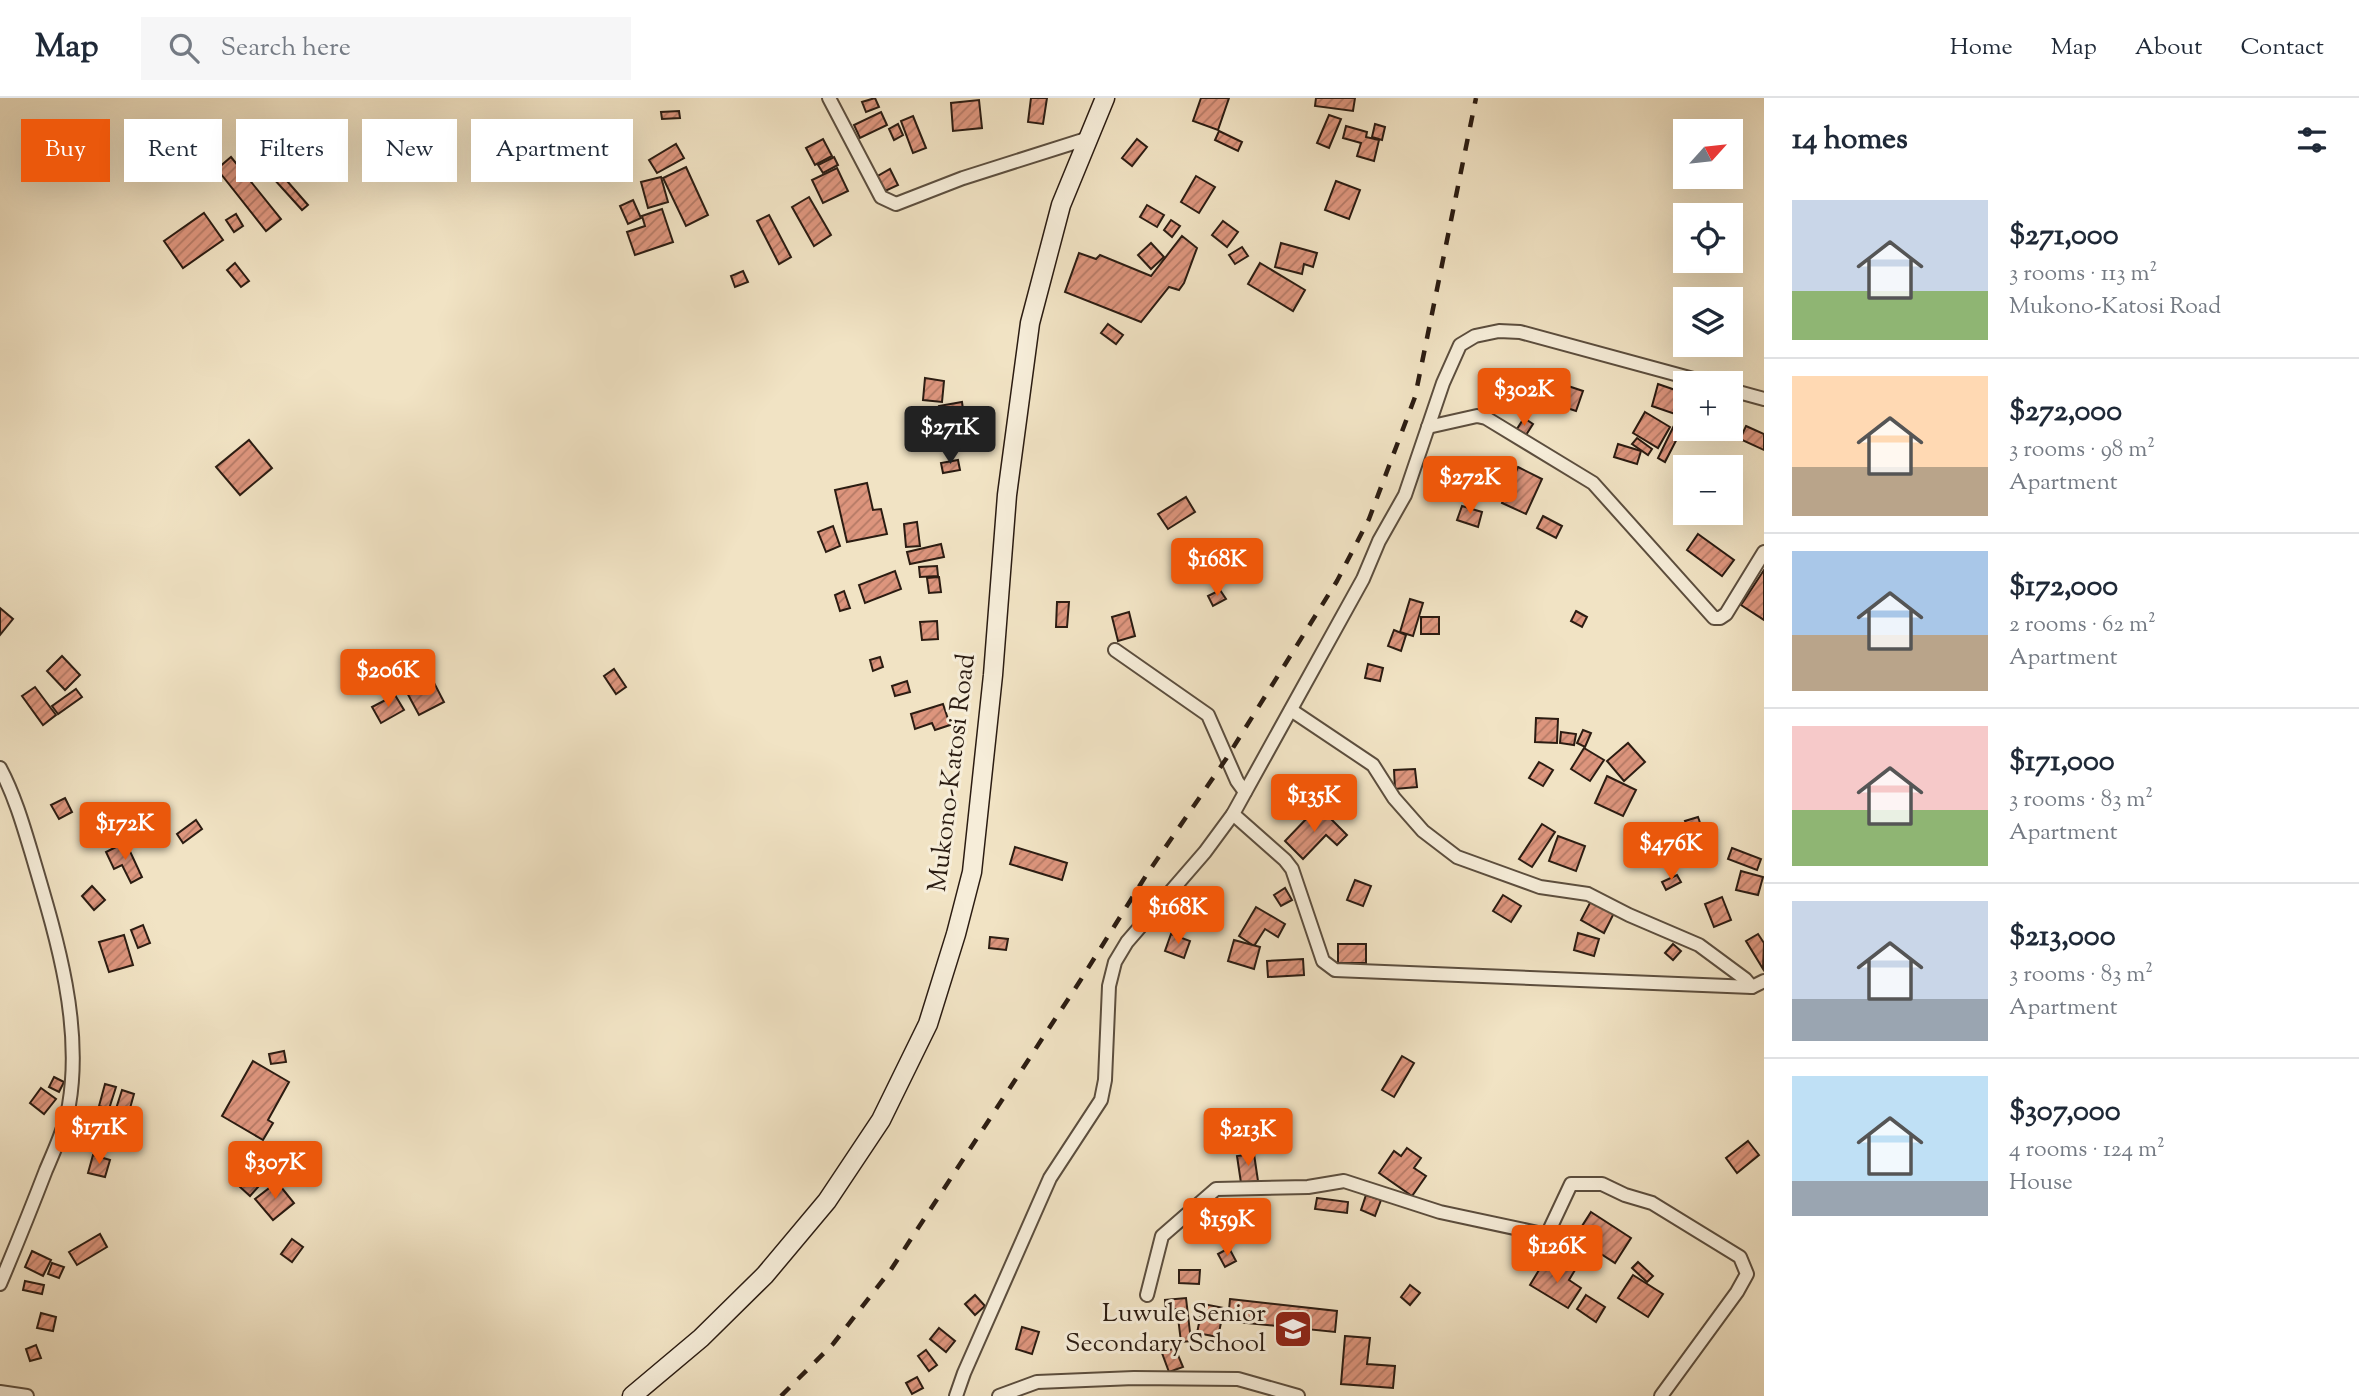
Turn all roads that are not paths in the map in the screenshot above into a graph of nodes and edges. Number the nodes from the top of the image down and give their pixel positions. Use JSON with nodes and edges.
{"nodes":[{"id":1,"x":829,"y":98,"type":"edge"},
{"id":2,"x":1105,"y":98,"type":"edge"},
{"id":3,"x":1088,"y":138,"type":"junction"},
{"id":4,"x":1673,"y":374,"type":"edge"},
{"id":5,"x":1743,"y":393,"type":"edge"},
{"id":6,"x":1764,"y":399,"type":"edge"},
{"id":7,"x":1428,"y":427,"type":"junction"},
{"id":8,"x":1764,"y":552,"type":"edge"},
{"id":9,"x":1115,"y":650,"type":"dead end"},
{"id":10,"x":1291,"y":710,"type":"junction"},
{"id":11,"x":0,"y":768,"type":"edge"},
{"id":12,"x":1245,"y":792,"type":"junction"},
{"id":13,"x":1233,"y":814,"type":"junction"},
{"id":14,"x":1758,"y":984,"type":"edge"},
{"id":15,"x":0,"y":1284,"type":"edge"},
{"id":16,"x":1147,"y":1295,"type":"dead end"},
{"id":17,"x":0,"y":1392,"type":"edge"},
{"id":18,"x":636,"y":1395,"type":"edge"},
{"id":19,"x":27,"y":1396,"type":"edge"},
{"id":20,"x":956,"y":1396,"type":"edge"},
{"id":21,"x":999,"y":1396,"type":"edge"},
{"id":22,"x":1297,"y":1396,"type":"edge"},
{"id":23,"x":1661,"y":1396,"type":"edge"}],
"edges":[{"from":1,"to":3,"type":"street"},
{"from":2,"to":3,"type":"main road","name":"Mukono-Katosi Road"},
{"from":3,"to":18,"type":"main road","name":"Mukono-Katosi Road"},
{"from":4,"to":7,"type":"street"},
{"from":5,"to":6,"type":"street"},
{"from":7,"to":8,"type":"street"},
{"from":7,"to":10,"type":"street"},
{"from":9,"to":12,"type":"street"},
{"from":10,"to":12,"type":"street"},
{"from":10,"to":14,"type":"street"},
{"from":11,"to":15,"type":"street"},
{"from":12,"to":13,"type":"street"},
{"from":13,"to":14,"type":"street"},
{"from":13,"to":20,"type":"street"},
{"from":16,"to":23,"type":"street"},
{"from":17,"to":19,"type":"street"},
{"from":21,"to":22,"type":"street"}]}
